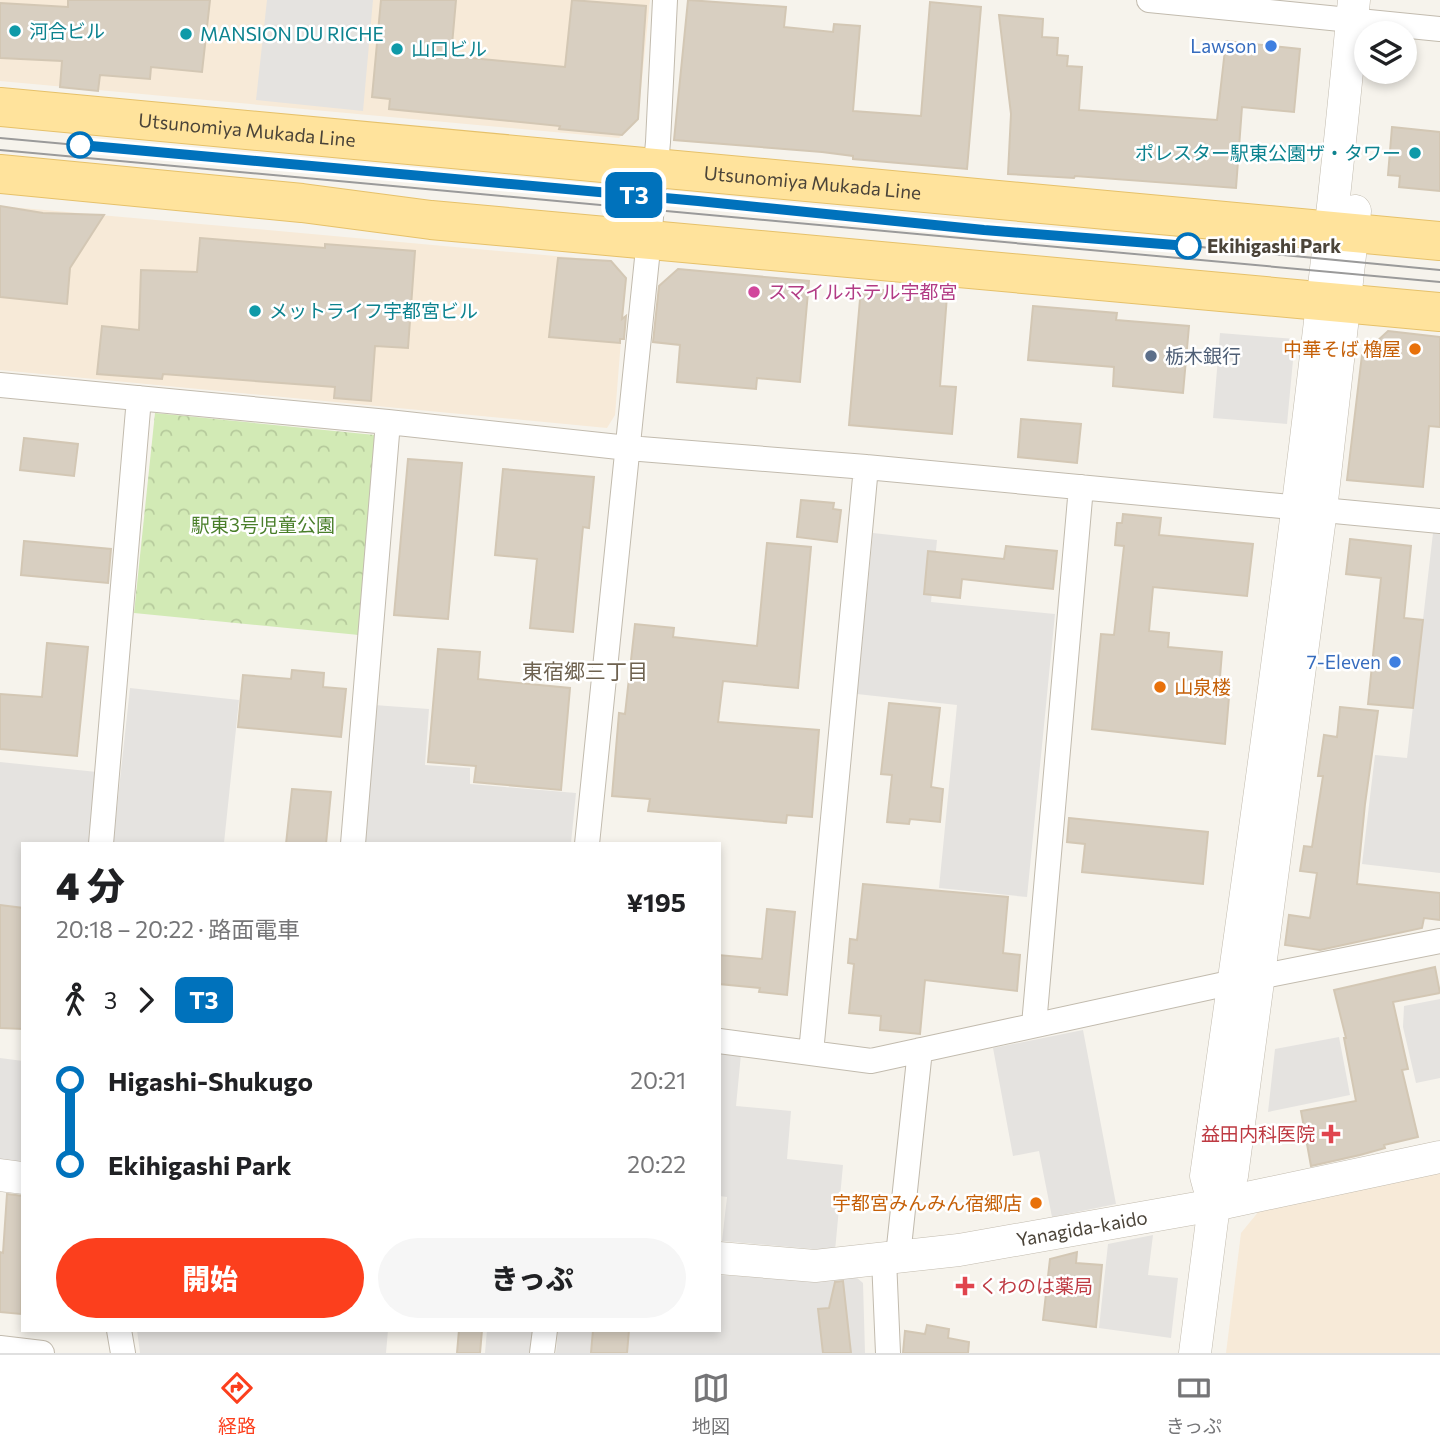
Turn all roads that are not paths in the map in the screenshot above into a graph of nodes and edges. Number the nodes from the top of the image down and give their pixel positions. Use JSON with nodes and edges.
{"nodes":[{"id":1,"x":665,"y":0,"type":"edge"},
{"id":2,"x":1149,"y":0,"type":"edge"},
{"id":3,"x":1364,"y":15,"type":"edge"},
{"id":4,"x":1440,"y":29,"type":"edge"},
{"id":5,"x":1365,"y":84,"type":"edge"},
{"id":6,"x":0,"y":107,"type":"edge"},
{"id":7,"x":655,"y":167,"type":"junction"},
{"id":8,"x":0,"y":174,"type":"edge"},
{"id":9,"x":1341,"y":231,"type":"junction"},
{"id":10,"x":649,"y":239,"type":"junction"},
{"id":11,"x":1440,"y":241,"type":"edge"},
{"id":12,"x":1334,"y":303,"type":"junction"},
{"id":13,"x":1440,"y":312,"type":"edge"},
{"id":14,"x":0,"y":385,"type":"edge"},
{"id":15,"x":139,"y":398,"type":"junction"},
{"id":16,"x":388,"y":422,"type":"junction"},
{"id":17,"x":628,"y":448,"type":"junction"},
{"id":18,"x":866,"y":467,"type":"junction"},
{"id":19,"x":1082,"y":487,"type":"junction"},
{"id":20,"x":1310,"y":509,"type":"junction"},
{"id":21,"x":1440,"y":521,"type":"edge"},
{"id":22,"x":101,"y":842,"type":"edge"},
{"id":23,"x":353,"y":842,"type":"edge"},
{"id":24,"x":587,"y":842,"type":"edge"},
{"id":25,"x":1440,"y":941,"type":"edge"},
{"id":26,"x":1247,"y":980,"type":"junction"},
{"id":27,"x":1034,"y":1025,"type":"junction"},
{"id":28,"x":721,"y":1041,"type":"edge"},
{"id":29,"x":920,"y":1050,"type":"junction"},
{"id":30,"x":811,"y":1053,"type":"junction"},
{"id":31,"x":1440,"y":1157,"type":"edge"},
{"id":32,"x":0,"y":1175,"type":"edge"},
{"id":33,"x":21,"y":1178,"type":"edge"},
{"id":34,"x":1214,"y":1205,"type":"junction"},
{"id":35,"x":721,"y":1258,"type":"edge"},
{"id":36,"x":891,"y":1258,"type":"junction"},
{"id":37,"x":120,"y":1332,"type":"edge"},
{"id":38,"x":545,"y":1332,"type":"edge"},
{"id":39,"x":0,"y":1348,"type":"edge"},
{"id":40,"x":42,"y":1353,"type":"edge"},
{"id":41,"x":123,"y":1353,"type":"edge"},
{"id":42,"x":542,"y":1353,"type":"edge"},
{"id":43,"x":888,"y":1353,"type":"edge"},
{"id":44,"x":1195,"y":1353,"type":"edge"}],
"edges":[{"from":1,"to":7,"type":"street"},
{"from":2,"to":3,"type":"street"},
{"from":3,"to":4,"type":"street"},
{"from":3,"to":9,"type":"street"},
{"from":5,"to":9,"type":"street"},
{"from":6,"to":7,"type":"main road","name":"Utsunomiya Mukada Line"},
{"from":7,"to":9,"type":"main road","name":"Utsunomiya Mukada Line"},
{"from":7,"to":10,"type":"street"},
{"from":8,"to":10,"type":"main road"},
{"from":9,"to":11,"type":"main road","name":"Utsunomiya Mukada Line"},
{"from":9,"to":12,"type":"street"},
{"from":10,"to":12,"type":"main road"},
{"from":10,"to":17,"type":"street"},
{"from":12,"to":13,"type":"main road"},
{"from":12,"to":20,"type":"street"},
{"from":14,"to":15,"type":"street"},
{"from":15,"to":16,"type":"street"},
{"from":15,"to":22,"type":"street"},
{"from":16,"to":17,"type":"street"},
{"from":16,"to":23,"type":"street"},
{"from":17,"to":18,"type":"street"},
{"from":17,"to":24,"type":"street"},
{"from":18,"to":19,"type":"street"},
{"from":18,"to":30,"type":"street"},
{"from":19,"to":20,"type":"street"},
{"from":19,"to":27,"type":"street"},
{"from":20,"to":21,"type":"street"},
{"from":20,"to":26,"type":"street"},
{"from":25,"to":26,"type":"street"},
{"from":26,"to":27,"type":"street"},
{"from":26,"to":34,"type":"street"},
{"from":27,"to":29,"type":"street"},
{"from":28,"to":30,"type":"street"},
{"from":29,"to":30,"type":"street"},
{"from":29,"to":36,"type":"street"},
{"from":31,"to":34,"type":"street","name":"Yanagida-kaido"},
{"from":32,"to":33,"type":"street"},
{"from":34,"to":36,"type":"street","name":"Yanagida-kaido"},
{"from":34,"to":44,"type":"street"},
{"from":35,"to":36,"type":"street","name":"Yanagida-kaido"},
{"from":36,"to":43,"type":"street"},
{"from":37,"to":41,"type":"street"},
{"from":38,"to":42,"type":"street"},
{"from":39,"to":40,"type":"street"}]}
